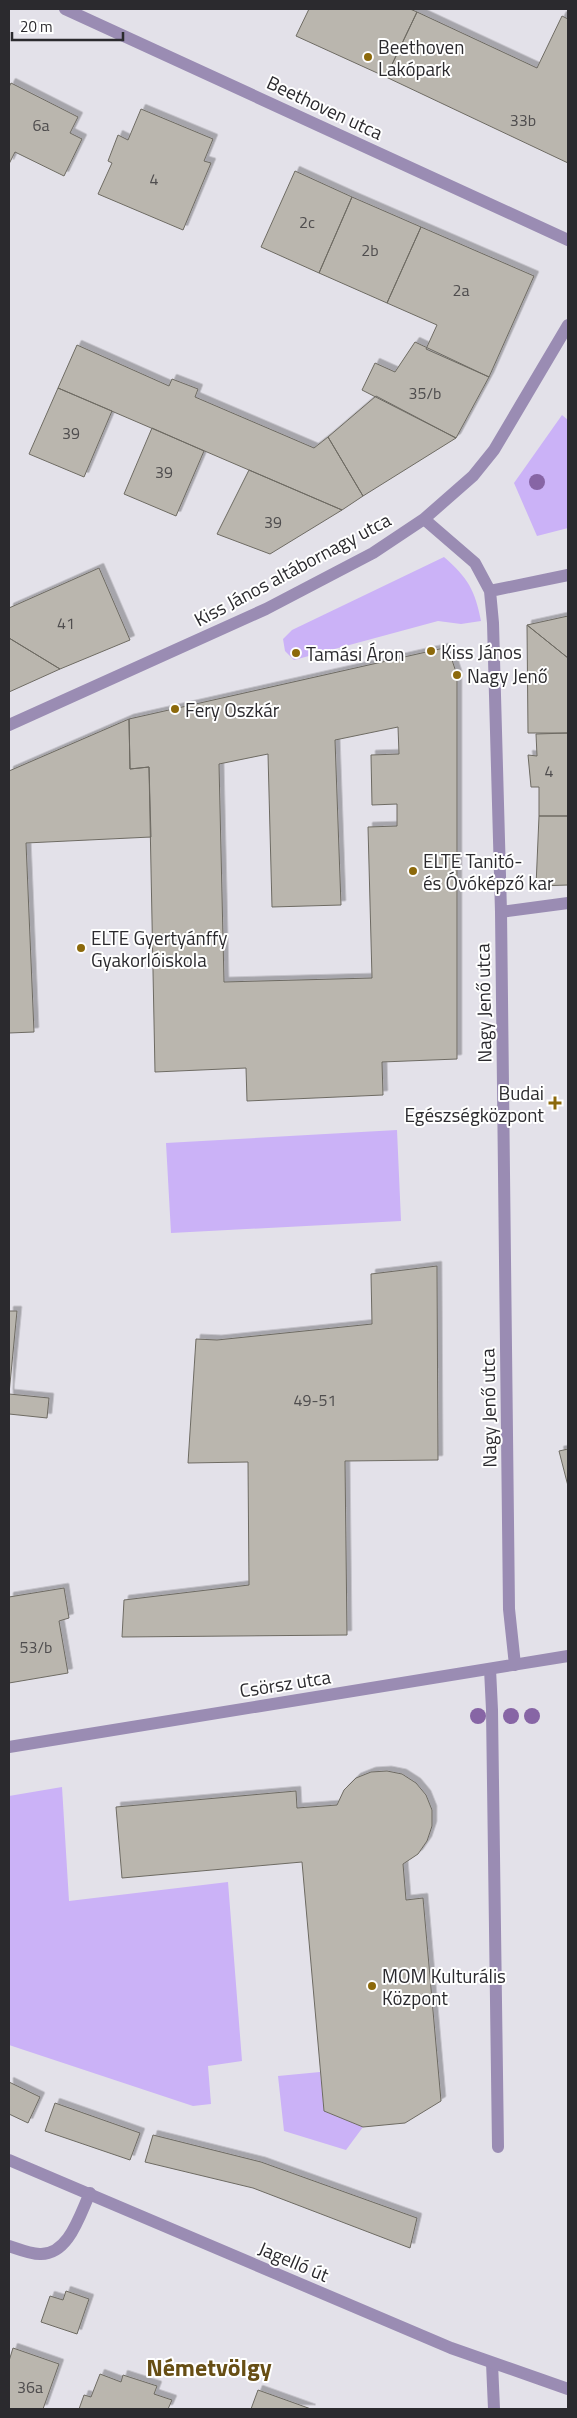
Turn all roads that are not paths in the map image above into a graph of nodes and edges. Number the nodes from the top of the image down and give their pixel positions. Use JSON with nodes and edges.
{"nodes":[{"id":1,"x":65,"y":9,"type":"edge"},
{"id":2,"x":568,"y":240,"type":"edge"},
{"id":3,"x":568,"y":325,"type":"edge"},
{"id":4,"x":424,"y":519,"type":"junction"},
{"id":5,"x":568,"y":575,"type":"edge"},
{"id":6,"x":490,"y":591,"type":"junction"},
{"id":7,"x":9,"y":725,"type":"edge"},
{"id":8,"x":568,"y":903,"type":"edge"},
{"id":9,"x":501,"y":912,"type":"junction"},
{"id":10,"x":568,"y":1656,"type":"edge"},
{"id":11,"x":515,"y":1665,"type":"junction"},
{"id":12,"x":490,"y":1668,"type":"junction"},
{"id":13,"x":9,"y":1747,"type":"edge"},
{"id":14,"x":498,"y":2147,"type":"dead end"},
{"id":15,"x":9,"y":2160,"type":"edge"},
{"id":16,"x":90,"y":2193,"type":"junction"},
{"id":17,"x":9,"y":2246,"type":"edge"},
{"id":18,"x":492,"y":2362,"type":"junction"},
{"id":19,"x":568,"y":2388,"type":"edge"},
{"id":20,"x":494,"y":2409,"type":"edge"}],
"edges":[{"from":1,"to":2,"type":"street","name":"Beethoven utca"},
{"from":3,"to":4,"type":"street","name":"Kiss János altábornagy utca"},
{"from":4,"to":6,"type":"street","name":"Nagy Jenő utca"},
{"from":4,"to":7,"type":"street","name":"Kiss János altábornagy utca"},
{"from":5,"to":6,"type":"street"},
{"from":6,"to":9,"type":"street","name":"Nagy Jenő utca"},
{"from":8,"to":9,"type":"street"},
{"from":9,"to":11,"type":"street","name":"Nagy Jenő utca"},
{"from":10,"to":11,"type":"street","name":"Csörsz utca"},
{"from":11,"to":12,"type":"street","name":"Csörsz utca"},
{"from":12,"to":13,"type":"street","name":"Csörsz utca"},
{"from":12,"to":14,"type":"street"},
{"from":15,"to":16,"type":"street","name":"Jagelló út"},
{"from":16,"to":17,"type":"street"},
{"from":16,"to":18,"type":"street","name":"Jagelló út"},
{"from":18,"to":19,"type":"street","name":"Jagelló út"},
{"from":18,"to":20,"type":"street"}]}
